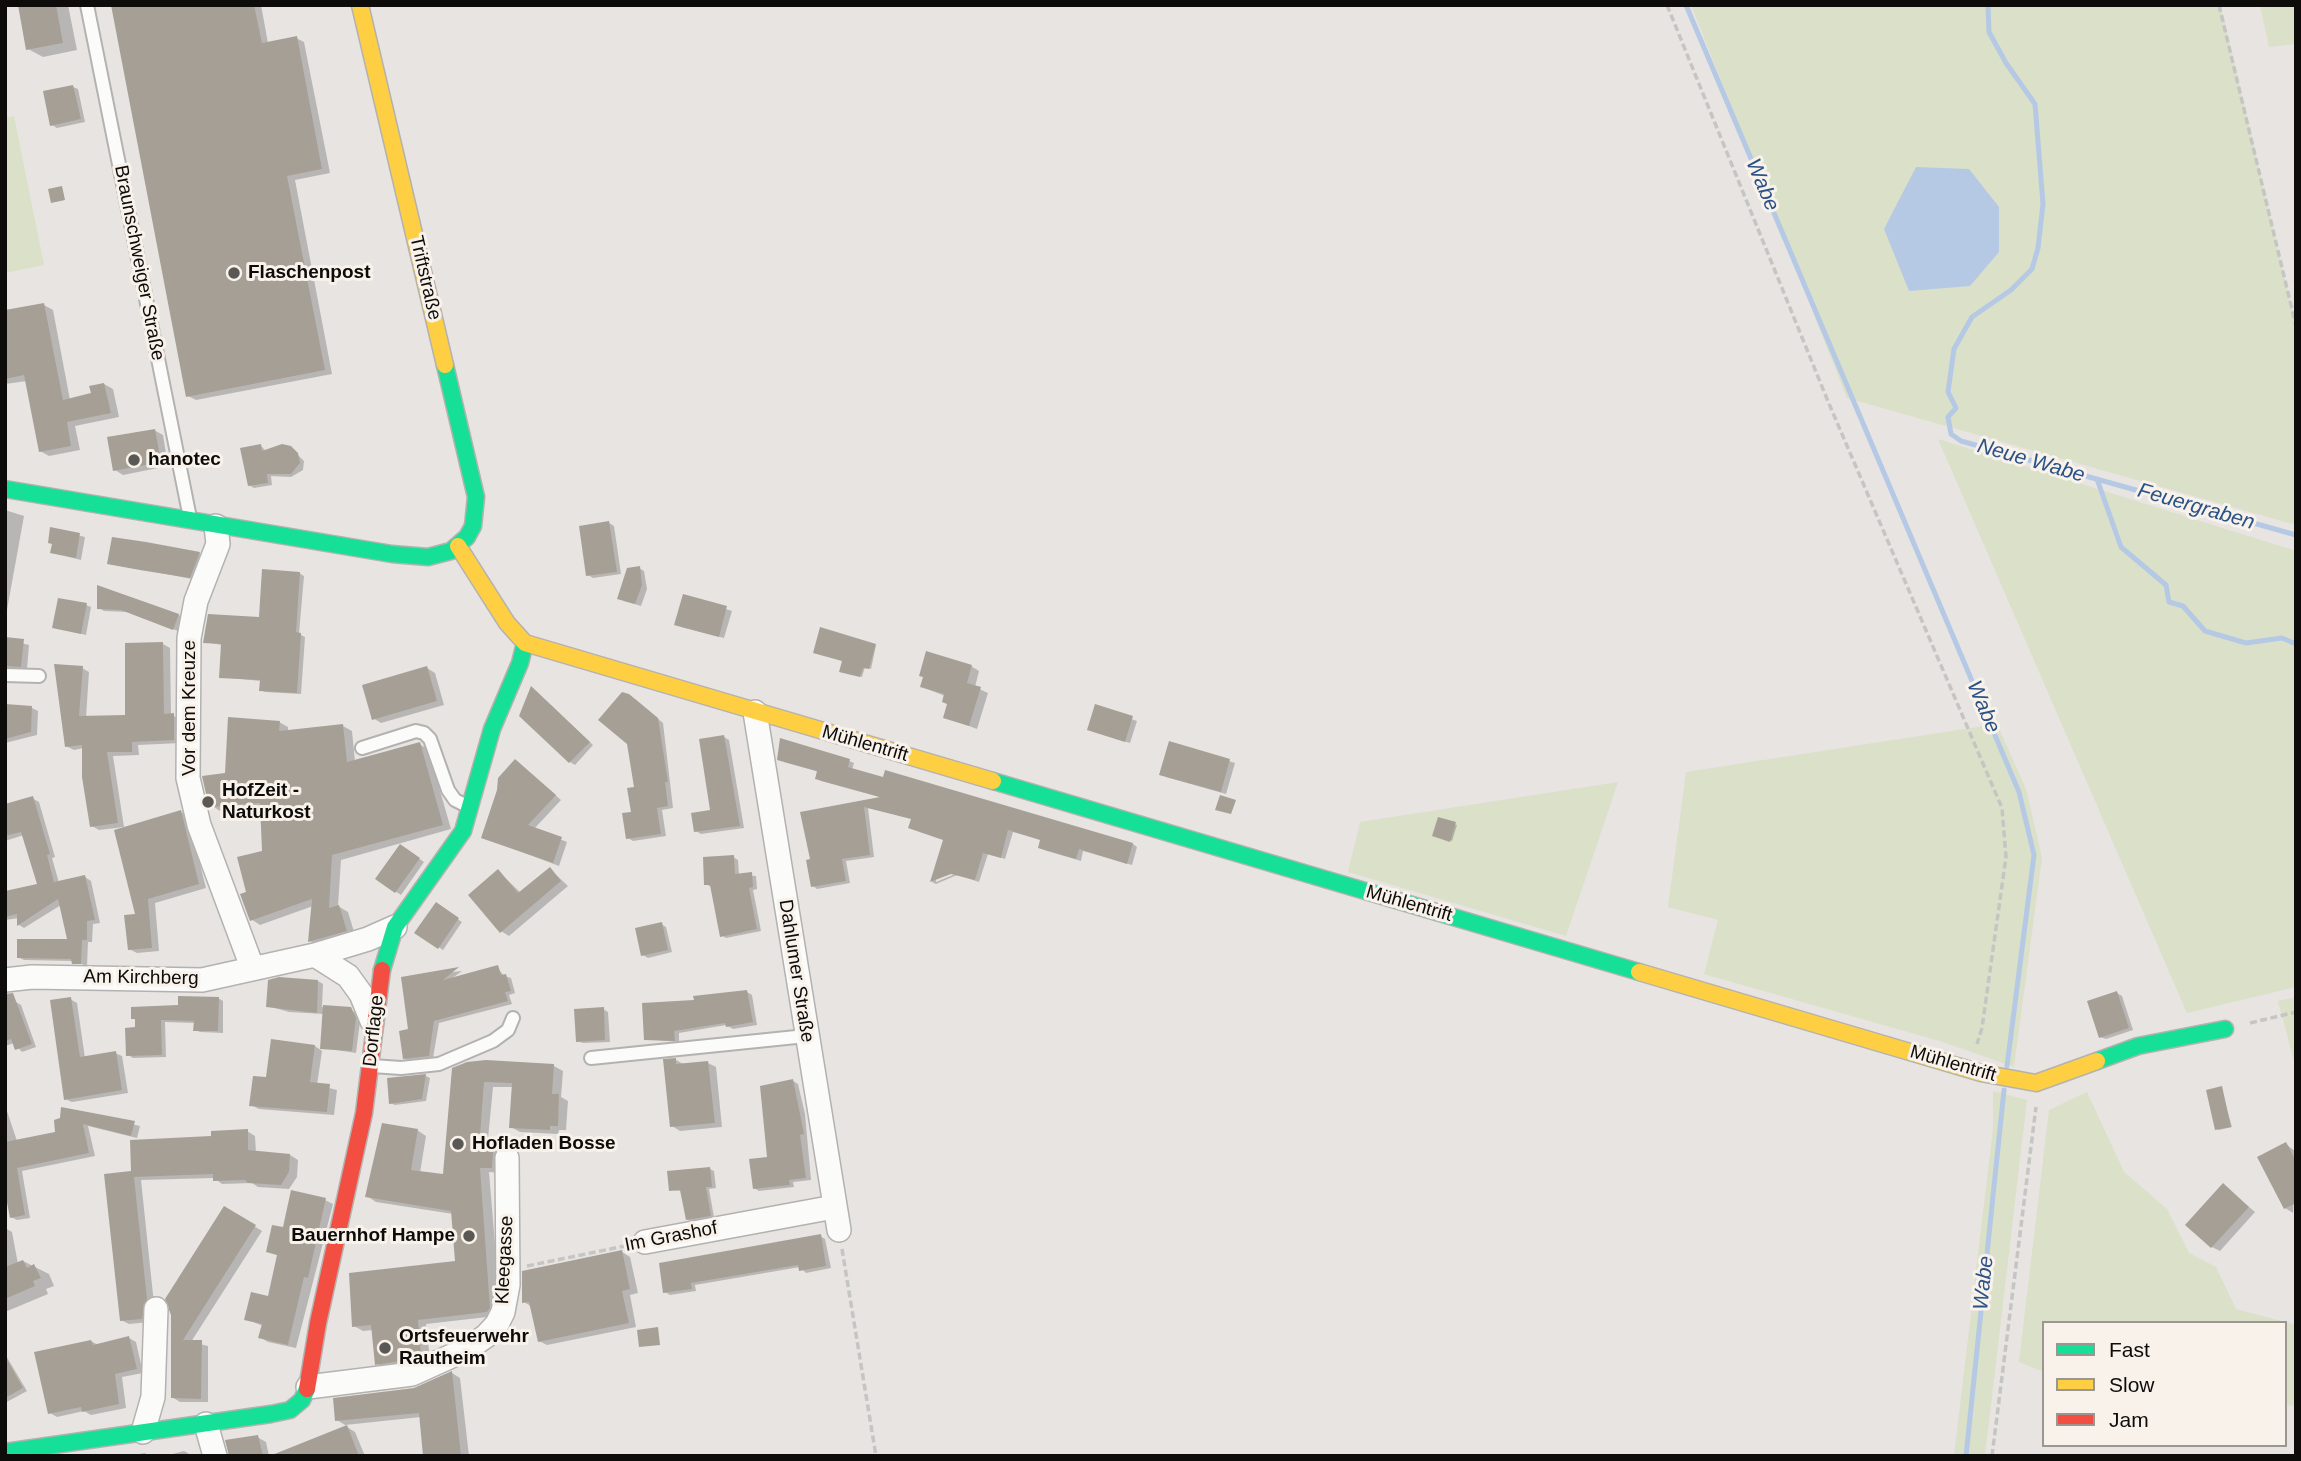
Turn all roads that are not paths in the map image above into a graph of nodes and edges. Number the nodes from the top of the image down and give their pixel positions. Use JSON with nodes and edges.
{"nodes":[{"id":1,"x":87,"y":5,"type":"edge"},
{"id":2,"x":360,"y":5,"type":"edge"},
{"id":3,"x":5,"y":489,"type":"edge"},
{"id":4,"x":191,"y":521,"type":"junction"},
{"id":5,"x":216,"y":526,"type":"junction"},
{"id":6,"x":458,"y":546,"type":"junction"},
{"id":7,"x":525,"y":643,"type":"junction"},
{"id":8,"x":5,"y":675,"type":"edge"},
{"id":9,"x":39,"y":676,"type":"dead end"},
{"id":10,"x":755,"y":712,"type":"junction"},
{"id":11,"x":362,"y":748,"type":"dead end"},
{"id":12,"x":470,"y":807,"type":"junction"},
{"id":13,"x":395,"y":927,"type":"junction"},
{"id":14,"x":315,"y":955,"type":"junction"},
{"id":15,"x":252,"y":967,"type":"junction"},
{"id":16,"x":6,"y":976,"type":"edge"},
{"id":17,"x":513,"y":1018,"type":"dead end"},
{"id":18,"x":2225,"y":1029,"type":"road end"},
{"id":19,"x":375,"y":1032,"type":"junction"},
{"id":20,"x":806,"y":1037,"type":"junction"},
{"id":21,"x":591,"y":1058,"type":"dead end"},
{"id":22,"x":371,"y":1066,"type":"junction"},
{"id":23,"x":507,"y":1158,"type":"dead end"},
{"id":24,"x":834,"y":1207,"type":"junction"},
{"id":25,"x":839,"y":1230,"type":"road end"},
{"id":26,"x":645,"y":1242,"type":"road end"},
{"id":27,"x":156,"y":1309,"type":"dead end"},
{"id":28,"x":308,"y":1387,"type":"junction"},
{"id":29,"x":206,"y":1424,"type":"junction"},
{"id":30,"x":143,"y":1432,"type":"junction"},
{"id":31,"x":5,"y":1452,"type":"edge"},
{"id":32,"x":215,"y":1456,"type":"edge"}],
"edges":[{"from":1,"to":4,"type":"lane","name":"Braunschweiger Straße"},
{"from":2,"to":6,"type":"street","name":"Triftstraße"},
{"from":3,"to":4,"type":"street"},
{"from":4,"to":5,"type":"street"},
{"from":5,"to":6,"type":"street"},
{"from":5,"to":15,"type":"street","name":"Vor dem Kreuze"},
{"from":6,"to":7,"type":"street"},
{"from":7,"to":10,"type":"street","name":"Mühlentrift"},
{"from":7,"to":12,"type":"street","name":"Dorflage"},
{"from":8,"to":9,"type":"lane"},
{"from":10,"to":18,"type":"street","name":"Mühlentrift"},
{"from":10,"to":20,"type":"street","name":"Dahlumer Straße"},
{"from":11,"to":12,"type":"lane"},
{"from":12,"to":13,"type":"street","name":"Dorflage"},
{"from":13,"to":14,"type":"street","name":"Am Kirchberg"},
{"from":13,"to":19,"type":"street","name":"Dorflage"},
{"from":14,"to":15,"type":"street","name":"Am Kirchberg"},
{"from":14,"to":19,"type":"street"},
{"from":15,"to":16,"type":"street","name":"Am Kirchberg"},
{"from":17,"to":22,"type":"lane"},
{"from":19,"to":22,"type":"street","name":"Dorflage"},
{"from":20,"to":21,"type":"lane"},
{"from":20,"to":24,"type":"street","name":"Dahlumer Straße"},
{"from":22,"to":28,"type":"street","name":"Dorflage"},
{"from":23,"to":28,"type":"street","name":"Kleegasse"},
{"from":24,"to":25,"type":"street","name":"Dahlumer Straße"},
{"from":24,"to":26,"type":"street","name":"Im Grashof"},
{"from":27,"to":30,"type":"street"},
{"from":28,"to":29,"type":"street"},
{"from":29,"to":30,"type":"street"},
{"from":29,"to":32,"type":"street"},
{"from":30,"to":31,"type":"street"}]}
